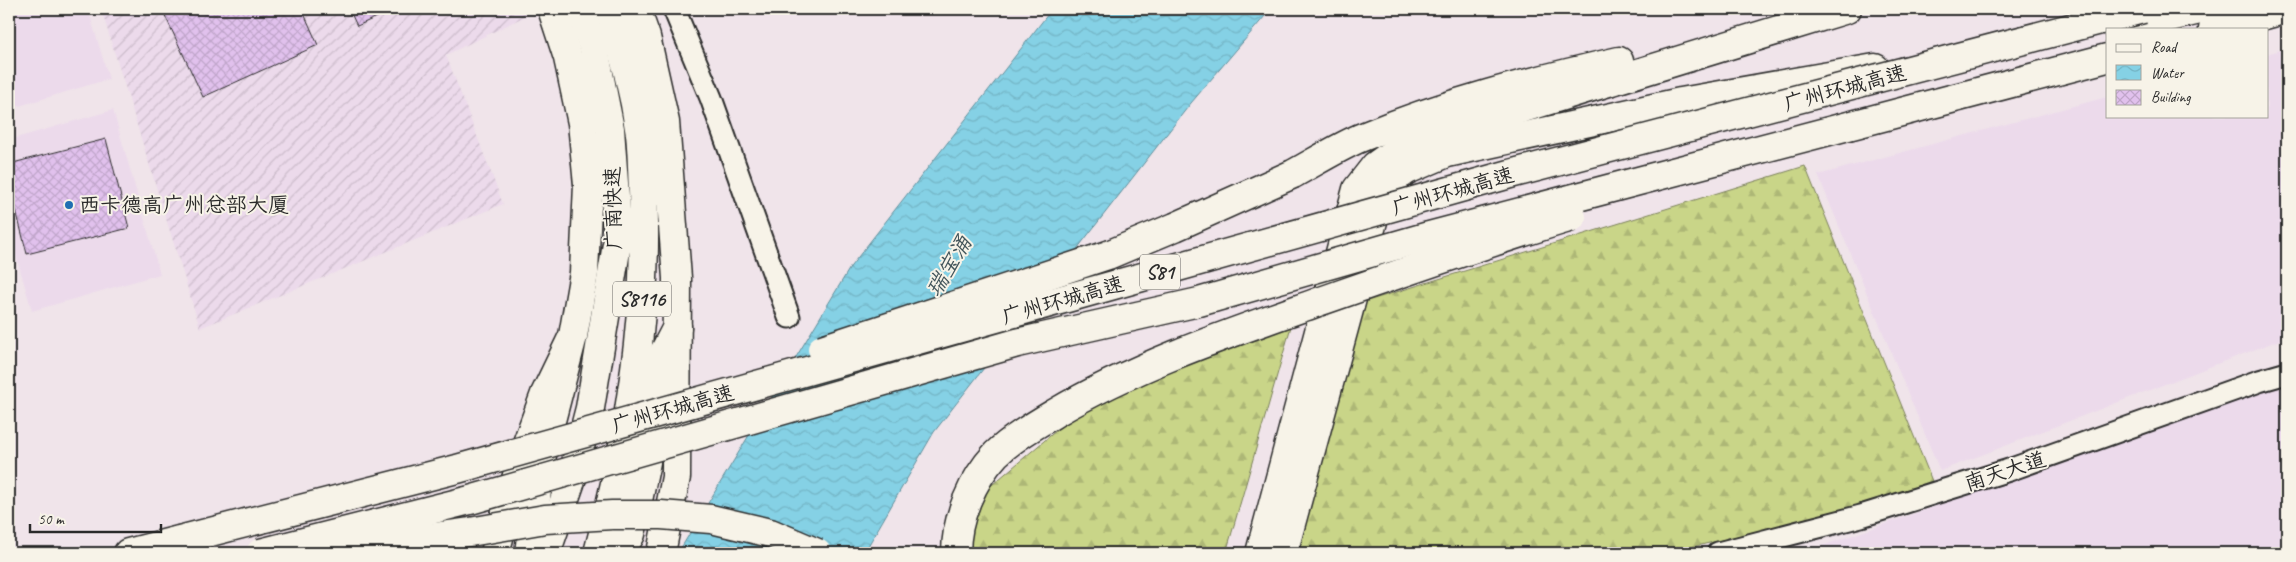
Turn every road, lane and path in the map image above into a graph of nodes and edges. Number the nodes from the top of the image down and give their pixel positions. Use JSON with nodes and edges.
{"nodes":[{"id":1,"x":552,"y":9,"type":"edge"},
{"id":2,"x":580,"y":9,"type":"edge"},
{"id":3,"x":609,"y":9,"type":"edge"},
{"id":4,"x":636,"y":9,"type":"edge"},
{"id":5,"x":674,"y":9,"type":"edge"},
{"id":6,"x":1842,"y":9,"type":"edge"},
{"id":7,"x":1847,"y":9,"type":"edge"},
{"id":8,"x":2143,"y":9,"type":"edge"},
{"id":9,"x":2204,"y":9,"type":"edge"},
{"id":10,"x":2287,"y":9,"type":"edge"},
{"id":11,"x":2122,"y":28,"type":"edge"},
{"id":12,"x":2217,"y":28,"type":"edge"},
{"id":13,"x":2106,"y":30,"type":"edge"},
{"id":14,"x":2106,"y":58,"type":"edge"},
{"id":15,"x":2050,"y":73,"type":"junction"},
{"id":16,"x":789,"y":317,"type":"dead end"},
{"id":17,"x":677,"y":327,"type":"junction"},
{"id":18,"x":573,"y":336,"type":"junction"},
{"id":19,"x":2287,"y":373,"type":"edge"},
{"id":20,"x":457,"y":470,"type":"junction"},
{"id":21,"x":1803,"y":531,"type":"junction"},
{"id":22,"x":128,"y":553,"type":"edge"},
{"id":23,"x":260,"y":553,"type":"edge"},
{"id":24,"x":318,"y":553,"type":"edge"},
{"id":25,"x":495,"y":553,"type":"edge"},
{"id":26,"x":529,"y":553,"type":"edge"},
{"id":27,"x":546,"y":553,"type":"edge"},
{"id":28,"x":598,"y":553,"type":"edge"},
{"id":29,"x":620,"y":553,"type":"edge"},
{"id":30,"x":660,"y":553,"type":"edge"},
{"id":31,"x":817,"y":553,"type":"edge"},
{"id":32,"x":956,"y":553,"type":"edge"},
{"id":33,"x":1260,"y":553,"type":"edge"},
{"id":34,"x":1283,"y":553,"type":"edge"},
{"id":35,"x":1718,"y":553,"type":"edge"},
{"id":36,"x":1773,"y":553,"type":"edge"}],
"edges":[{"from":1,"to":18,"type":"main road"},
{"from":2,"to":27,"type":"main road","name":"广南快速","number":"S8116"},
{"from":3,"to":28,"type":"main road","name":"广南快速","number":"S8116"},
{"from":4,"to":17,"type":"main road"},
{"from":5,"to":16,"type":"street"},
{"from":6,"to":20,"type":"main road","bridge":true},
{"from":7,"to":33,"type":"main road"},
{"from":8,"to":20,"type":"main road","name":"广州环城高速","number":"S81","bridge":true},
{"from":9,"to":11,"type":"main road"},
{"from":10,"to":12,"type":"main road"},
{"from":13,"to":34,"type":"main road"},
{"from":14,"to":15,"type":"main road","name":"广州环城高速","number":"S81"},
{"from":15,"to":23,"type":"main road","name":"广州环城高速","number":"S81","bridge":true},
{"from":15,"to":32,"type":"main road","bridge":true},
{"from":17,"to":29,"type":"main road"},
{"from":17,"to":30,"type":"main road"},
{"from":18,"to":25,"type":"main road"},
{"from":18,"to":26,"type":"main road"},
{"from":19,"to":21,"type":"street","name":"南天大道"},
{"from":20,"to":22,"type":"main road","name":"广州环城高速","number":"S81","bridge":true},
{"from":21,"to":35,"type":"street","name":"南天大道"},
{"from":21,"to":36,"type":"street"},
{"from":24,"to":31,"type":"main road","bridge":true}]}
